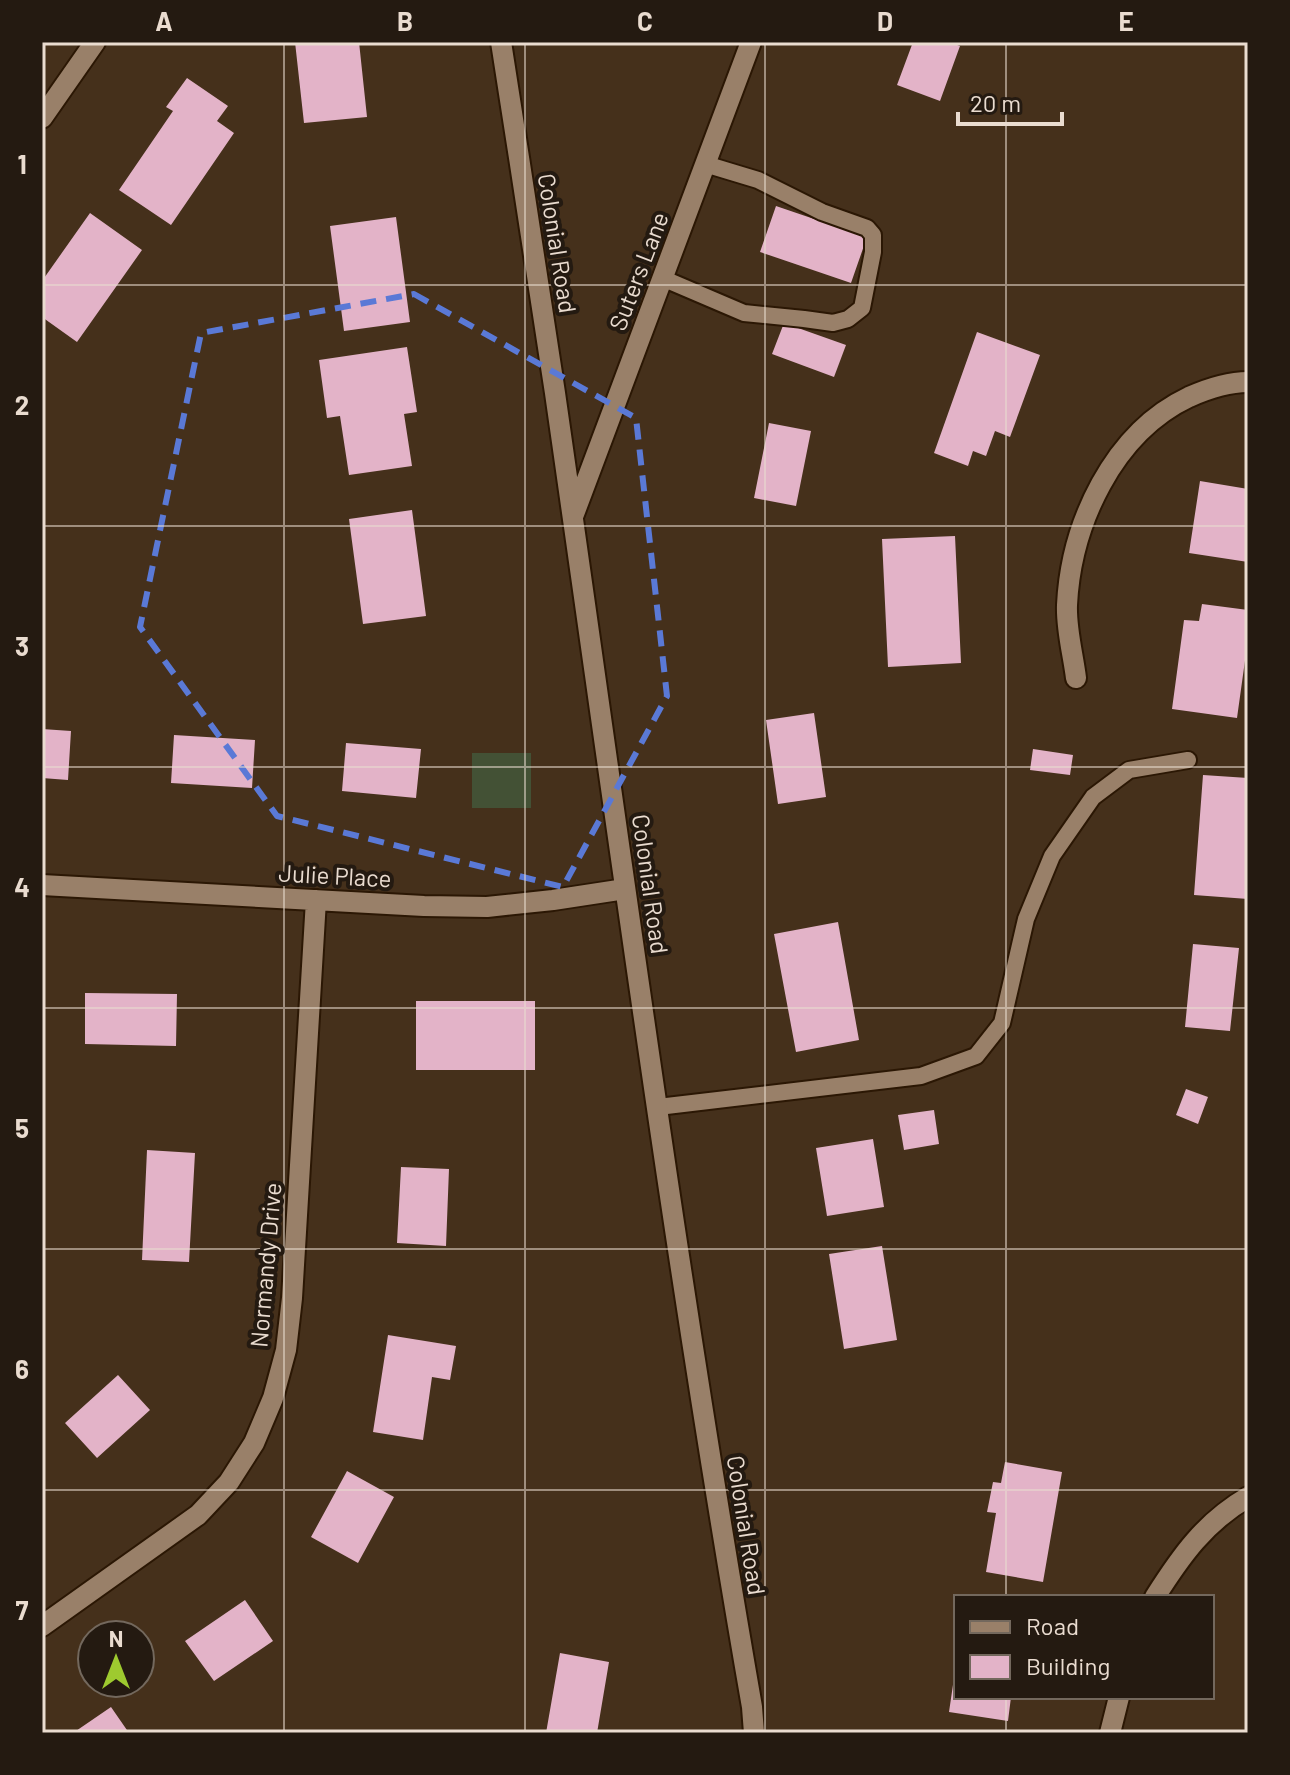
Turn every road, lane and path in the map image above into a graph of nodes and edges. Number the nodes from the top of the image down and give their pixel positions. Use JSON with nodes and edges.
{"nodes":[{"id":1,"x":95,"y":42,"type":"edge"},
{"id":2,"x":501,"y":42,"type":"edge"},
{"id":3,"x":751,"y":42,"type":"edge"},
{"id":4,"x":42,"y":118,"type":"edge"},
{"id":5,"x":705,"y":164,"type":"junction"},
{"id":6,"x":662,"y":278,"type":"junction"},
{"id":7,"x":1248,"y":382,"type":"edge"},
{"id":8,"x":572,"y":517,"type":"junction"},
{"id":9,"x":1076,"y":678,"type":"dead end"},
{"id":10,"x":1188,"y":760,"type":"dead end"},
{"id":11,"x":42,"y":885,"type":"edge"},
{"id":12,"x":625,"y":889,"type":"junction"},
{"id":13,"x":316,"y":900,"type":"junction"},
{"id":14,"x":658,"y":1107,"type":"junction"},
{"id":15,"x":1248,"y":1497,"type":"edge"},
{"id":16,"x":1156,"y":1595,"type":"edge"},
{"id":17,"x":42,"y":1626,"type":"edge"},
{"id":18,"x":1118,"y":1699,"type":"edge"},
{"id":19,"x":754,"y":1733,"type":"edge"},
{"id":20,"x":1110,"y":1733,"type":"edge"}],
"edges":[{"from":1,"to":4,"type":"street"},
{"from":2,"to":8,"type":"street","name":"Colonial Road"},
{"from":3,"to":5,"type":"street","name":"Suters Lane"},
{"from":5,"to":6,"type":"street","name":"Suters Lane"},
{"from":5,"to":6,"type":"lane"},
{"from":6,"to":8,"type":"street","name":"Suters Lane"},
{"from":7,"to":9,"type":"street"},
{"from":8,"to":12,"type":"street","name":"Colonial Road"},
{"from":10,"to":14,"type":"lane"},
{"from":11,"to":13,"type":"street","name":"Julie Place"},
{"from":12,"to":13,"type":"street","name":"Julie Place"},
{"from":12,"to":14,"type":"street","name":"Colonial Road"},
{"from":13,"to":17,"type":"street","name":"Normandy Drive"},
{"from":14,"to":19,"type":"street","name":"Colonial Road"},
{"from":15,"to":16,"type":"street"},
{"from":18,"to":20,"type":"street"}]}
